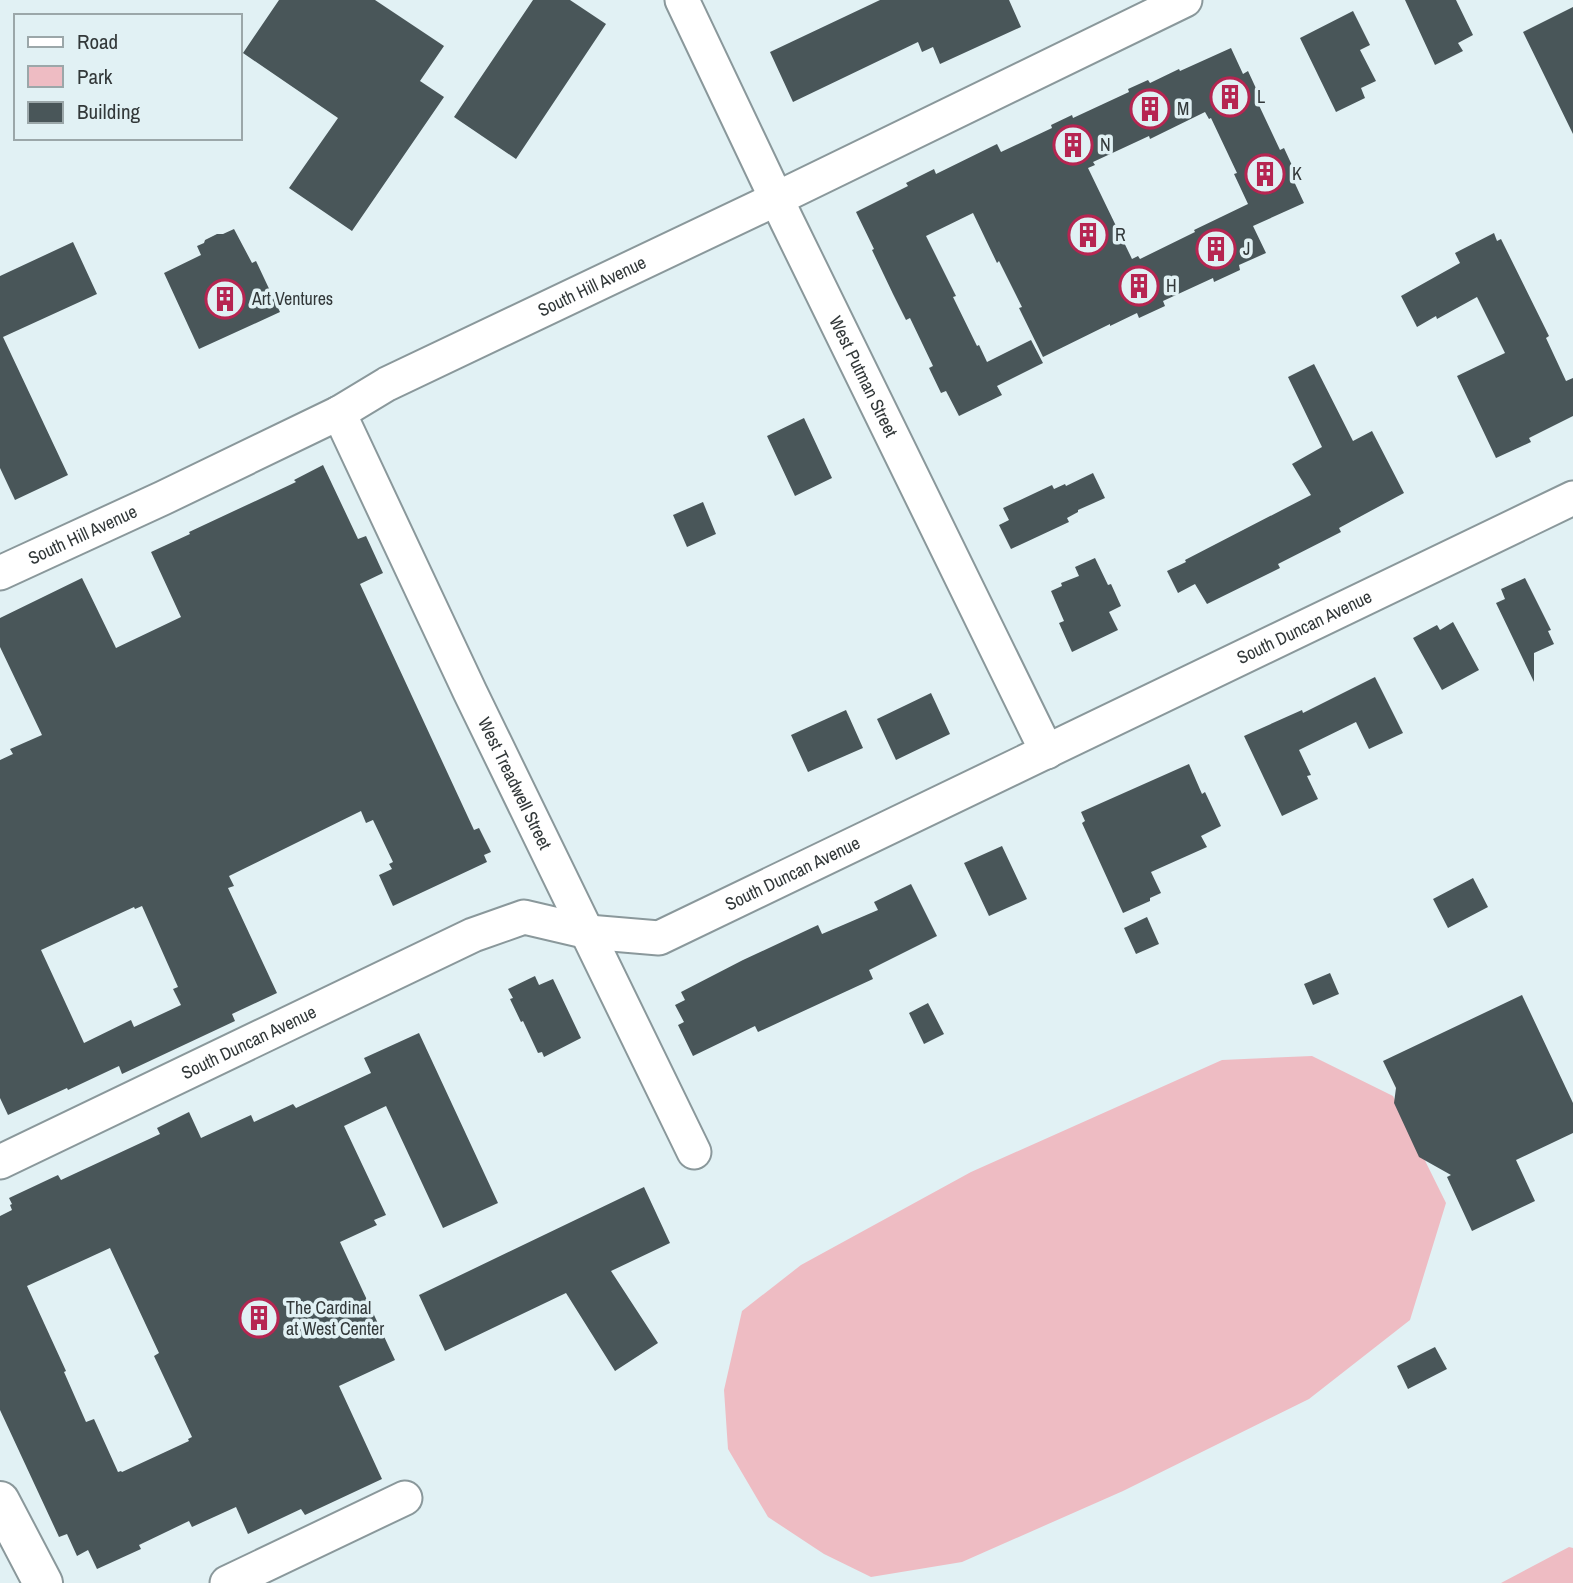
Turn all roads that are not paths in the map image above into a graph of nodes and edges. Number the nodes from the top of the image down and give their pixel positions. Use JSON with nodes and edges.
{"nodes":[{"id":1,"x":682,"y":0,"type":"edge"},
{"id":2,"x":1185,"y":0,"type":"edge"},
{"id":3,"x":776,"y":199,"type":"junction"},
{"id":4,"x":339,"y":413,"type":"junction"},
{"id":5,"x":1573,"y":498,"type":"edge"},
{"id":6,"x":0,"y":573,"type":"edge"},
{"id":7,"x":1047,"y":751,"type":"junction"},
{"id":8,"x":587,"y":932,"type":"junction"},
{"id":9,"x":694,"y":1152,"type":"dead end"},
{"id":10,"x":0,"y":1162,"type":"edge"},
{"id":11,"x":405,"y":1498,"type":"dead end"},
{"id":12,"x":0,"y":1501,"type":"edge"},
{"id":13,"x":43,"y":1583,"type":"edge"},
{"id":14,"x":227,"y":1583,"type":"edge"}],
"edges":[{"from":1,"to":3,"type":"street","name":"West Putman Street"},
{"from":2,"to":3,"type":"street","name":"South Hill Avenue"},
{"from":3,"to":4,"type":"street","name":"South Hill Avenue"},
{"from":3,"to":7,"type":"street","name":"West Putman Street"},
{"from":4,"to":6,"type":"street","name":"South Hill Avenue"},
{"from":4,"to":8,"type":"street","name":"West Treadwell Street"},
{"from":5,"to":7,"type":"street","name":"South Duncan Avenue"},
{"from":7,"to":8,"type":"street","name":"South Duncan Avenue"},
{"from":8,"to":9,"type":"street","name":"West Treadwell Street"},
{"from":8,"to":10,"type":"street","name":"South Duncan Avenue"},
{"from":11,"to":14,"type":"street"},
{"from":12,"to":13,"type":"street"}]}
